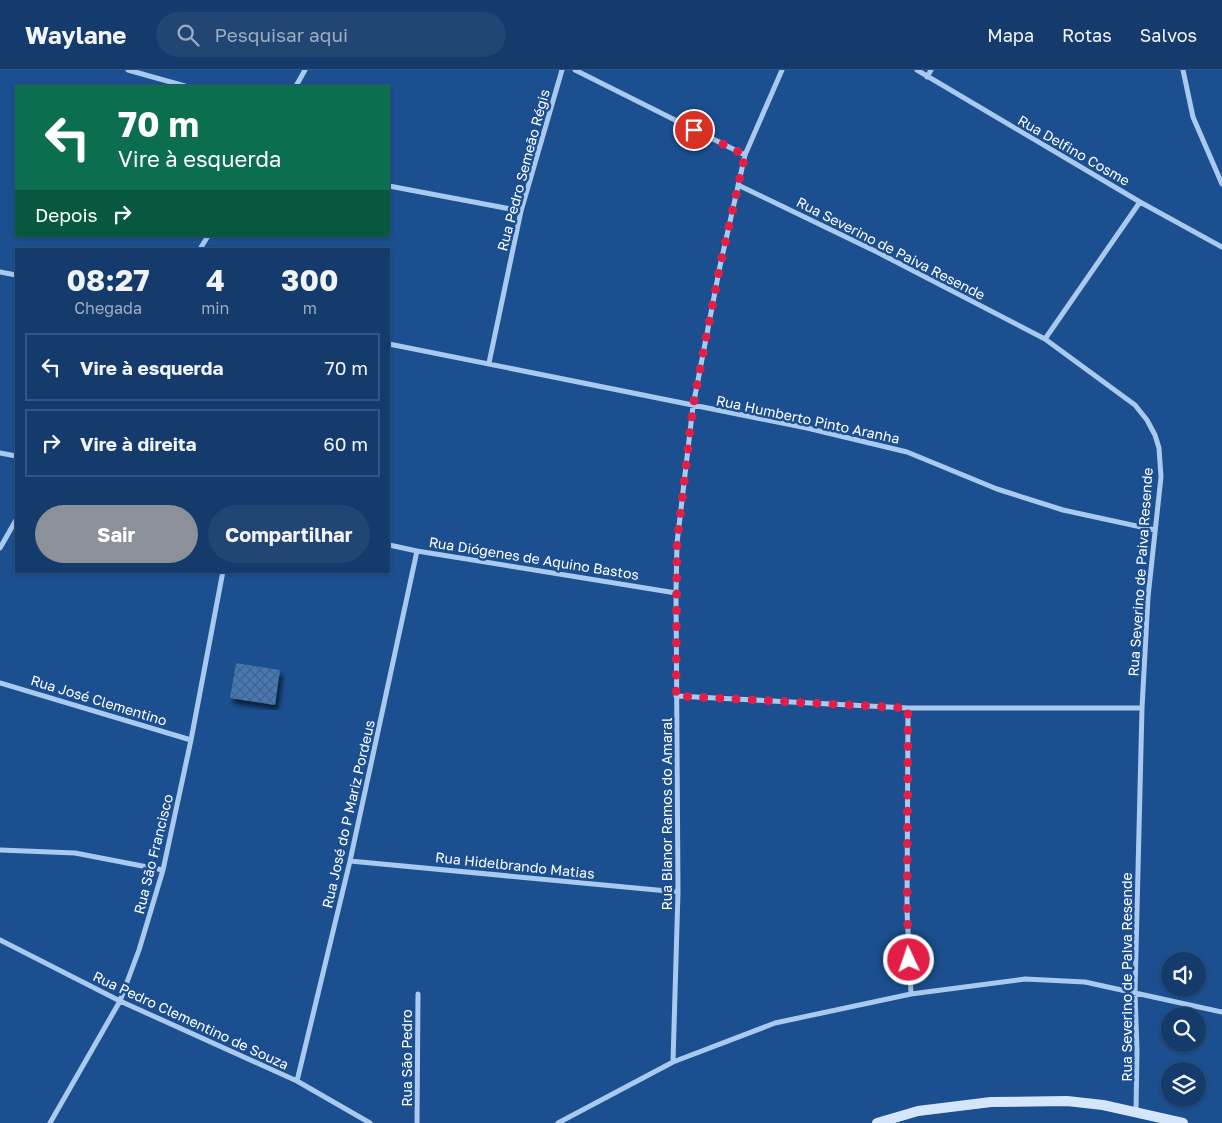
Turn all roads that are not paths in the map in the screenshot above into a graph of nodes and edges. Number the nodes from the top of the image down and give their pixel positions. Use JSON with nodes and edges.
{"nodes":[{"id":1,"x":128,"y":70,"type":"edge"},
{"id":2,"x":305,"y":70,"type":"edge"},
{"id":3,"x":562,"y":70,"type":"edge"},
{"id":4,"x":575,"y":70,"type":"edge"},
{"id":5,"x":782,"y":70,"type":"edge"},
{"id":6,"x":917,"y":70,"type":"edge"},
{"id":7,"x":931,"y":70,"type":"edge"},
{"id":8,"x":1183,"y":70,"type":"edge"},
{"id":9,"x":927,"y":77,"type":"junction"},
{"id":10,"x":181,"y":85,"type":"edge"},
{"id":11,"x":297,"y":85,"type":"edge"},
{"id":12,"x":745,"y":155,"type":"junction"},
{"id":13,"x":1222,"y":184,"type":"edge"},
{"id":14,"x":738,"y":185,"type":"junction"},
{"id":15,"x":390,"y":186,"type":"edge"},
{"id":16,"x":1140,"y":202,"type":"junction"},
{"id":17,"x":520,"y":211,"type":"junction"},
{"id":18,"x":207,"y":237,"type":"edge"},
{"id":19,"x":1222,"y":247,"type":"edge"},
{"id":20,"x":201,"y":248,"type":"edge"},
{"id":21,"x":0,"y":272,"type":"edge"},
{"id":22,"x":15,"y":275,"type":"edge"},
{"id":23,"x":1046,"y":339,"type":"junction"},
{"id":24,"x":390,"y":344,"type":"edge"},
{"id":25,"x":489,"y":363,"type":"junction"},
{"id":26,"x":693,"y":406,"type":"junction"},
{"id":27,"x":0,"y":453,"type":"edge"},
{"id":28,"x":15,"y":456,"type":"edge"},
{"id":29,"x":15,"y":522,"type":"edge"},
{"id":30,"x":1155,"y":530,"type":"junction"},
{"id":31,"x":390,"y":545,"type":"edge"},
{"id":32,"x":0,"y":548,"type":"edge"},
{"id":33,"x":418,"y":551,"type":"junction"},
{"id":34,"x":224,"y":573,"type":"edge"},
{"id":35,"x":676,"y":593,"type":"junction"},
{"id":36,"x":0,"y":683,"type":"edge"},
{"id":37,"x":676,"y":696,"type":"junction"},
{"id":38,"x":908,"y":708,"type":"junction"},
{"id":39,"x":1142,"y":708,"type":"junction"},
{"id":40,"x":191,"y":740,"type":"junction"},
{"id":41,"x":0,"y":850,"type":"edge"},
{"id":42,"x":350,"y":861,"type":"junction"},
{"id":43,"x":163,"y":870,"type":"junction"},
{"id":44,"x":678,"y":892,"type":"junction"},
{"id":45,"x":0,"y":940,"type":"edge"},
{"id":46,"x":1135,"y":993,"type":"junction"},
{"id":47,"x":418,"y":994,"type":"dead end"},
{"id":48,"x":911,"y":994,"type":"junction"},
{"id":49,"x":120,"y":1001,"type":"junction"},
{"id":50,"x":1222,"y":1012,"type":"edge"},
{"id":51,"x":673,"y":1062,"type":"junction"},
{"id":52,"x":297,"y":1081,"type":"junction"},
{"id":53,"x":1136,"y":1112,"type":"junction"},
{"id":54,"x":50,"y":1123,"type":"edge"},
{"id":55,"x":370,"y":1123,"type":"edge"},
{"id":56,"x":417,"y":1123,"type":"edge"},
{"id":57,"x":558,"y":1123,"type":"edge"},
{"id":58,"x":877,"y":1123,"type":"edge"},
{"id":59,"x":1183,"y":1123,"type":"edge"}],
"edges":[{"from":1,"to":10,"type":"street"},
{"from":2,"to":11,"type":"street"},
{"from":3,"to":17,"type":"street","name":"Rua Pedro Semeão Régis"},
{"from":4,"to":12,"type":"street"},
{"from":5,"to":12,"type":"street","name":"Rua Bianor Ramos do Amaral"},
{"from":6,"to":9,"type":"street","name":"Rua Delfino Cosme"},
{"from":7,"to":9,"type":"street"},
{"from":8,"to":13,"type":"street"},
{"from":9,"to":16,"type":"street","name":"Rua Delfino Cosme"},
{"from":12,"to":14,"type":"street","name":"Rua Bianor Ramos do Amaral"},
{"from":14,"to":23,"type":"street","name":"Rua Severino de Paiva Resende"},
{"from":14,"to":26,"type":"street","name":"Rua Bianor Ramos do Amaral"},
{"from":15,"to":17,"type":"street"},
{"from":16,"to":19,"type":"street","name":"Rua Delfino Cosme"},
{"from":16,"to":23,"type":"street"},
{"from":17,"to":25,"type":"street","name":"Rua Pedro Semeão Régis"},
{"from":18,"to":20,"type":"street"},
{"from":21,"to":22,"type":"street"},
{"from":23,"to":30,"type":"street","name":"Rua Severino de Paiva Resende"},
{"from":24,"to":25,"type":"street","name":"Rua Humberto Pinto Aranha"},
{"from":25,"to":26,"type":"street","name":"Rua Humberto Pinto Aranha"},
{"from":26,"to":30,"type":"street","name":"Rua Humberto Pinto Aranha"},
{"from":26,"to":35,"type":"street","name":"Rua Bianor Ramos do Amaral"},
{"from":27,"to":28,"type":"street"},
{"from":29,"to":32,"type":"street"},
{"from":30,"to":39,"type":"street","name":"Rua Severino de Paiva Resende"},
{"from":31,"to":33,"type":"street","name":"Rua Diógenes de Aquino Bastos"},
{"from":33,"to":35,"type":"street","name":"Rua Diógenes de Aquino Bastos"},
{"from":33,"to":42,"type":"street","name":"Rua José do P Mariz Pordeus"},
{"from":34,"to":40,"type":"street","name":"Rua São Francisco"},
{"from":35,"to":37,"type":"street","name":"Rua Bianor Ramos do Amaral"},
{"from":36,"to":40,"type":"street","name":"Rua José Clementino"},
{"from":37,"to":38,"type":"street"},
{"from":37,"to":44,"type":"street","name":"Rua Bianor Ramos do Amaral"},
{"from":38,"to":39,"type":"street"},
{"from":38,"to":48,"type":"street"},
{"from":39,"to":46,"type":"street","name":"Rua Severino de Paiva Resende"},
{"from":40,"to":43,"type":"street","name":"Rua São Francisco"},
{"from":41,"to":43,"type":"street"},
{"from":42,"to":44,"type":"street","name":"Rua Hidelbrando Matias"},
{"from":42,"to":52,"type":"street","name":"Rua José do P Mariz Pordeus"},
{"from":43,"to":49,"type":"street","name":"Rua São Francisco"},
{"from":44,"to":51,"type":"street","name":"Rua Bianor Ramos do Amaral"},
{"from":45,"to":49,"type":"street","name":"Rua Pedro Clementino de Souza"},
{"from":46,"to":48,"type":"street"},
{"from":46,"to":50,"type":"street"},
{"from":46,"to":53,"type":"street","name":"Rua Severino de Paiva Resende"},
{"from":47,"to":56,"type":"street","name":"Rua São Pedro"},
{"from":48,"to":51,"type":"street"},
{"from":49,"to":52,"type":"street","name":"Rua Pedro Clementino de Souza"},
{"from":49,"to":54,"type":"street","name":"Rua São Francisco"},
{"from":51,"to":57,"type":"street"},
{"from":52,"to":55,"type":"street","name":"Rua Pedro Clementino de Souza"},
{"from":53,"to":58,"type":"street"},
{"from":53,"to":59,"type":"street"}]}
